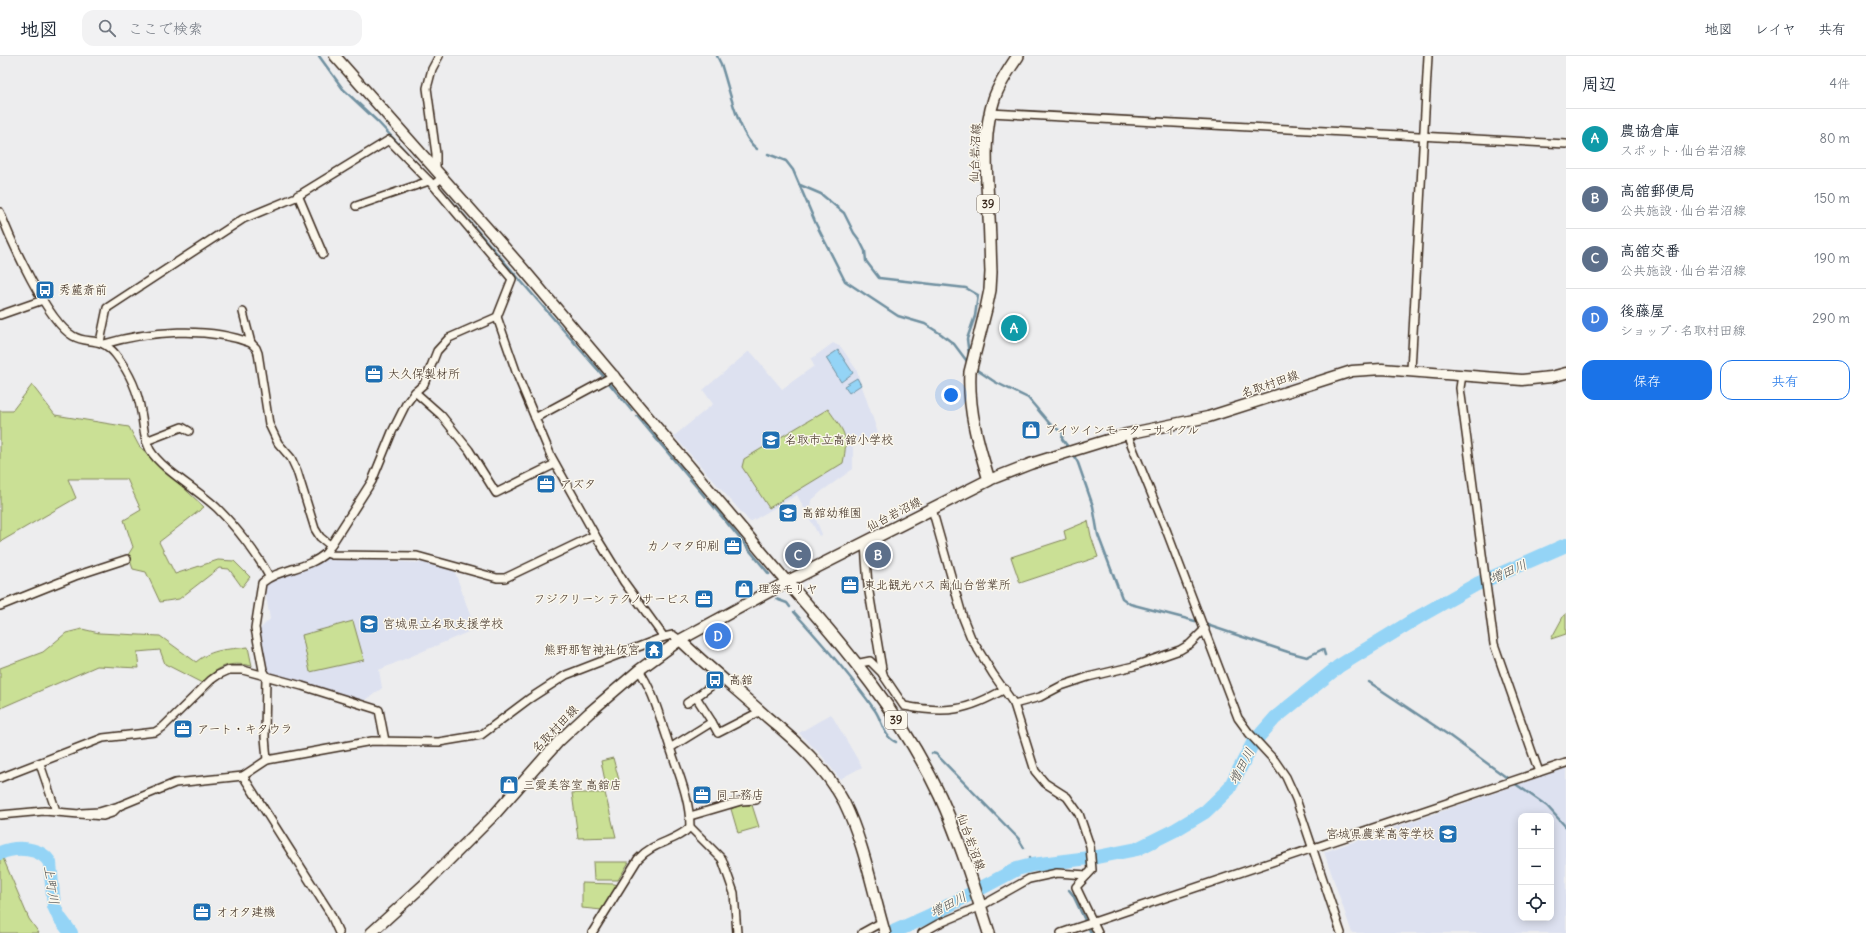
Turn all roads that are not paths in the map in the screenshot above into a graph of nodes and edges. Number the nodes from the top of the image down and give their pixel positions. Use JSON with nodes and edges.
{"nodes":[{"id":1,"x":335,"y":56,"type":"edge"},
{"id":2,"x":439,"y":56,"type":"edge"},
{"id":3,"x":1018,"y":56,"type":"edge"},
{"id":4,"x":1428,"y":56,"type":"edge"},
{"id":5,"x":990,"y":113,"type":"junction"},
{"id":6,"x":1423,"y":136,"type":"junction"},
{"id":7,"x":1566,"y":144,"type":"edge"},
{"id":8,"x":436,"y":168,"type":"junction"},
{"id":9,"x":435,"y":181,"type":"junction"},
{"id":10,"x":300,"y":198,"type":"junction"},
{"id":11,"x":356,"y":206,"type":"dead end"},
{"id":12,"x":0,"y":212,"type":"edge"},
{"id":13,"x":324,"y":254,"type":"dead end"},
{"id":14,"x":43,"y":300,"type":"junction"},
{"id":15,"x":243,"y":312,"type":"dead end"},
{"id":16,"x":0,"y":315,"type":"edge"},
{"id":17,"x":498,"y":317,"type":"junction"},
{"id":18,"x":102,"y":343,"type":"junction"},
{"id":19,"x":251,"y":343,"type":"junction"},
{"id":20,"x":1411,"y":370,"type":"junction"},
{"id":21,"x":1566,"y":373,"type":"edge"},
{"id":22,"x":615,"y":375,"type":"junction"},
{"id":23,"x":1461,"y":381,"type":"junction"},
{"id":24,"x":415,"y":392,"type":"junction"},
{"id":25,"x":535,"y":418,"type":"junction"},
{"id":26,"x":189,"y":431,"type":"dead end"},
{"id":27,"x":1127,"y":434,"type":"junction"},
{"id":28,"x":146,"y":441,"type":"junction"},
{"id":29,"x":555,"y":464,"type":"junction"},
{"id":30,"x":989,"y":480,"type":"junction"},
{"id":31,"x":932,"y":509,"type":"junction"},
{"id":32,"x":595,"y":535,"type":"junction"},
{"id":33,"x":865,"y":544,"type":"junction"},
{"id":34,"x":330,"y":546,"type":"junction"},
{"id":35,"x":326,"y":552,"type":"junction"},
{"id":36,"x":127,"y":559,"type":"dead end"},
{"id":37,"x":269,"y":576,"type":"junction"},
{"id":38,"x":787,"y":582,"type":"junction"},
{"id":39,"x":0,"y":606,"type":"edge"},
{"id":40,"x":1203,"y":626,"type":"junction"},
{"id":41,"x":664,"y":637,"type":"junction"},
{"id":42,"x":680,"y":640,"type":"junction"},
{"id":43,"x":855,"y":664,"type":"junction"},
{"id":44,"x":639,"y":670,"type":"junction"},
{"id":45,"x":883,"y":674,"type":"junction"},
{"id":46,"x":266,"y":675,"type":"junction"},
{"id":47,"x":722,"y":678,"type":"junction"},
{"id":48,"x":1005,"y":689,"type":"junction"},
{"id":49,"x":696,"y":697,"type":"junction"},
{"id":50,"x":687,"y":703,"type":"dead end"},
{"id":51,"x":1014,"y":704,"type":"junction"},
{"id":52,"x":761,"y":711,"type":"junction"},
{"id":53,"x":712,"y":722,"type":"junction"},
{"id":54,"x":385,"y":741,"type":"junction"},
{"id":55,"x":670,"y":748,"type":"junction"},
{"id":56,"x":267,"y":760,"type":"junction"},
{"id":57,"x":1566,"y":763,"type":"edge"},
{"id":58,"x":40,"y":764,"type":"junction"},
{"id":59,"x":1539,"y":772,"type":"junction"},
{"id":60,"x":243,"y":776,"type":"junction"},
{"id":61,"x":0,"y":778,"type":"edge"},
{"id":62,"x":756,"y":800,"type":"dead end"},
{"id":63,"x":56,"y":811,"type":"junction"},
{"id":64,"x":0,"y":815,"type":"edge"},
{"id":65,"x":690,"y":816,"type":"junction"},
{"id":66,"x":690,"y":827,"type":"junction"},
{"id":67,"x":1312,"y":848,"type":"junction"},
{"id":68,"x":1089,"y":873,"type":"junction"},
{"id":69,"x":980,"y":905,"type":"junction"},
{"id":70,"x":1088,"y":924,"type":"junction"},
{"id":71,"x":883,"y":927,"type":"edge"},
{"id":72,"x":339,"y":933,"type":"edge"},
{"id":73,"x":371,"y":933,"type":"edge"},
{"id":74,"x":592,"y":933,"type":"edge"},
{"id":75,"x":737,"y":933,"type":"edge"},
{"id":76,"x":862,"y":933,"type":"edge"},
{"id":77,"x":922,"y":933,"type":"edge"},
{"id":78,"x":989,"y":933,"type":"edge"},
{"id":79,"x":1062,"y":933,"type":"edge"},
{"id":80,"x":1098,"y":933,"type":"edge"},
{"id":81,"x":1341,"y":933,"type":"edge"}],
"edges":[{"from":1,"to":8,"type":"main road"},
{"from":2,"to":8,"type":"street"},
{"from":3,"to":5,"type":"main road","name":"仙台岩沼線","number":"39"},
{"from":4,"to":6,"type":"street"},
{"from":5,"to":6,"type":"street"},
{"from":5,"to":30,"type":"main road","name":"仙台岩沼線","number":"39"},
{"from":6,"to":7,"type":"street"},
{"from":6,"to":20,"type":"street"},
{"from":8,"to":9,"type":"main road"},
{"from":9,"to":10,"type":"street"},
{"from":9,"to":11,"type":"street"},
{"from":9,"to":17,"type":"street"},
{"from":9,"to":22,"type":"main road"},
{"from":10,"to":13,"type":"street"},
{"from":10,"to":18,"type":"street"},
{"from":12,"to":14,"type":"street"},
{"from":14,"to":16,"type":"street"},
{"from":14,"to":18,"type":"street"},
{"from":15,"to":19,"type":"street"},
{"from":17,"to":24,"type":"street"},
{"from":17,"to":25,"type":"street"},
{"from":18,"to":19,"type":"street"},
{"from":18,"to":28,"type":"street"},
{"from":19,"to":34,"type":"street"},
{"from":20,"to":23,"type":"main road","name":"名取村田線"},
{"from":20,"to":27,"type":"main road","name":"名取村田線"},
{"from":21,"to":23,"type":"main road","name":"名取村田線"},
{"from":22,"to":25,"type":"street"},
{"from":22,"to":38,"type":"main road"},
{"from":23,"to":59,"type":"street"},
{"from":24,"to":29,"type":"street"},
{"from":24,"to":34,"type":"street"},
{"from":25,"to":29,"type":"street"},
{"from":26,"to":28,"type":"street"},
{"from":27,"to":30,"type":"main road","name":"名取村田線"},
{"from":27,"to":40,"type":"street"},
{"from":28,"to":37,"type":"street"},
{"from":29,"to":32,"type":"street"},
{"from":30,"to":31,"type":"main road","name":"仙台岩沼線"},
{"from":31,"to":33,"type":"main road","name":"仙台岩沼線"},
{"from":31,"to":48,"type":"street"},
{"from":32,"to":35,"type":"street"},
{"from":32,"to":41,"type":"street"},
{"from":33,"to":38,"type":"main road","name":"仙台岩沼線"},
{"from":33,"to":45,"type":"street"},
{"from":34,"to":35,"type":"street"},
{"from":35,"to":37,"type":"street"},
{"from":36,"to":39,"type":"street"},
{"from":37,"to":46,"type":"street"},
{"from":38,"to":42,"type":"main road","name":"名取村田線"},
{"from":38,"to":43,"type":"main road","name":"仙台岩沼線","number":"39"},
{"from":40,"to":51,"type":"street"},
{"from":40,"to":67,"type":"street"},
{"from":41,"to":42,"type":"street"},
{"from":41,"to":54,"type":"street"},
{"from":42,"to":44,"type":"main road","name":"名取村田線"},
{"from":42,"to":47,"type":"main road"},
{"from":43,"to":45,"type":"street"},
{"from":43,"to":69,"type":"main road","name":"仙台岩沼線","number":"39"},
{"from":44,"to":55,"type":"street"},
{"from":44,"to":73,"type":"main road","name":"名取村田線"},
{"from":45,"to":48,"type":"street"},
{"from":46,"to":54,"type":"street"},
{"from":46,"to":56,"type":"street"},
{"from":46,"to":58,"type":"street"},
{"from":47,"to":49,"type":"street"},
{"from":47,"to":52,"type":"main road"},
{"from":48,"to":51,"type":"street"},
{"from":49,"to":50,"type":"street"},
{"from":49,"to":53,"type":"street"},
{"from":51,"to":68,"type":"street"},
{"from":52,"to":53,"type":"street"},
{"from":52,"to":71,"type":"main road"},
{"from":53,"to":55,"type":"street"},
{"from":54,"to":56,"type":"street"},
{"from":55,"to":65,"type":"street"},
{"from":56,"to":60,"type":"street"},
{"from":57,"to":59,"type":"street"},
{"from":58,"to":61,"type":"street"},
{"from":58,"to":63,"type":"street"},
{"from":59,"to":67,"type":"street"},
{"from":60,"to":63,"type":"street"},
{"from":60,"to":72,"type":"street"},
{"from":62,"to":65,"type":"street"},
{"from":63,"to":64,"type":"street"},
{"from":65,"to":66,"type":"street"},
{"from":66,"to":74,"type":"street"},
{"from":66,"to":75,"type":"street"},
{"from":67,"to":70,"type":"street"},
{"from":67,"to":81,"type":"street"},
{"from":68,"to":69,"type":"street"},
{"from":68,"to":70,"type":"street"},
{"from":69,"to":77,"type":"street"},
{"from":69,"to":78,"type":"main road","name":"仙台岩沼線","number":"39"},
{"from":70,"to":79,"type":"street"},
{"from":70,"to":80,"type":"street"},
{"from":71,"to":76,"type":"street"}]}
